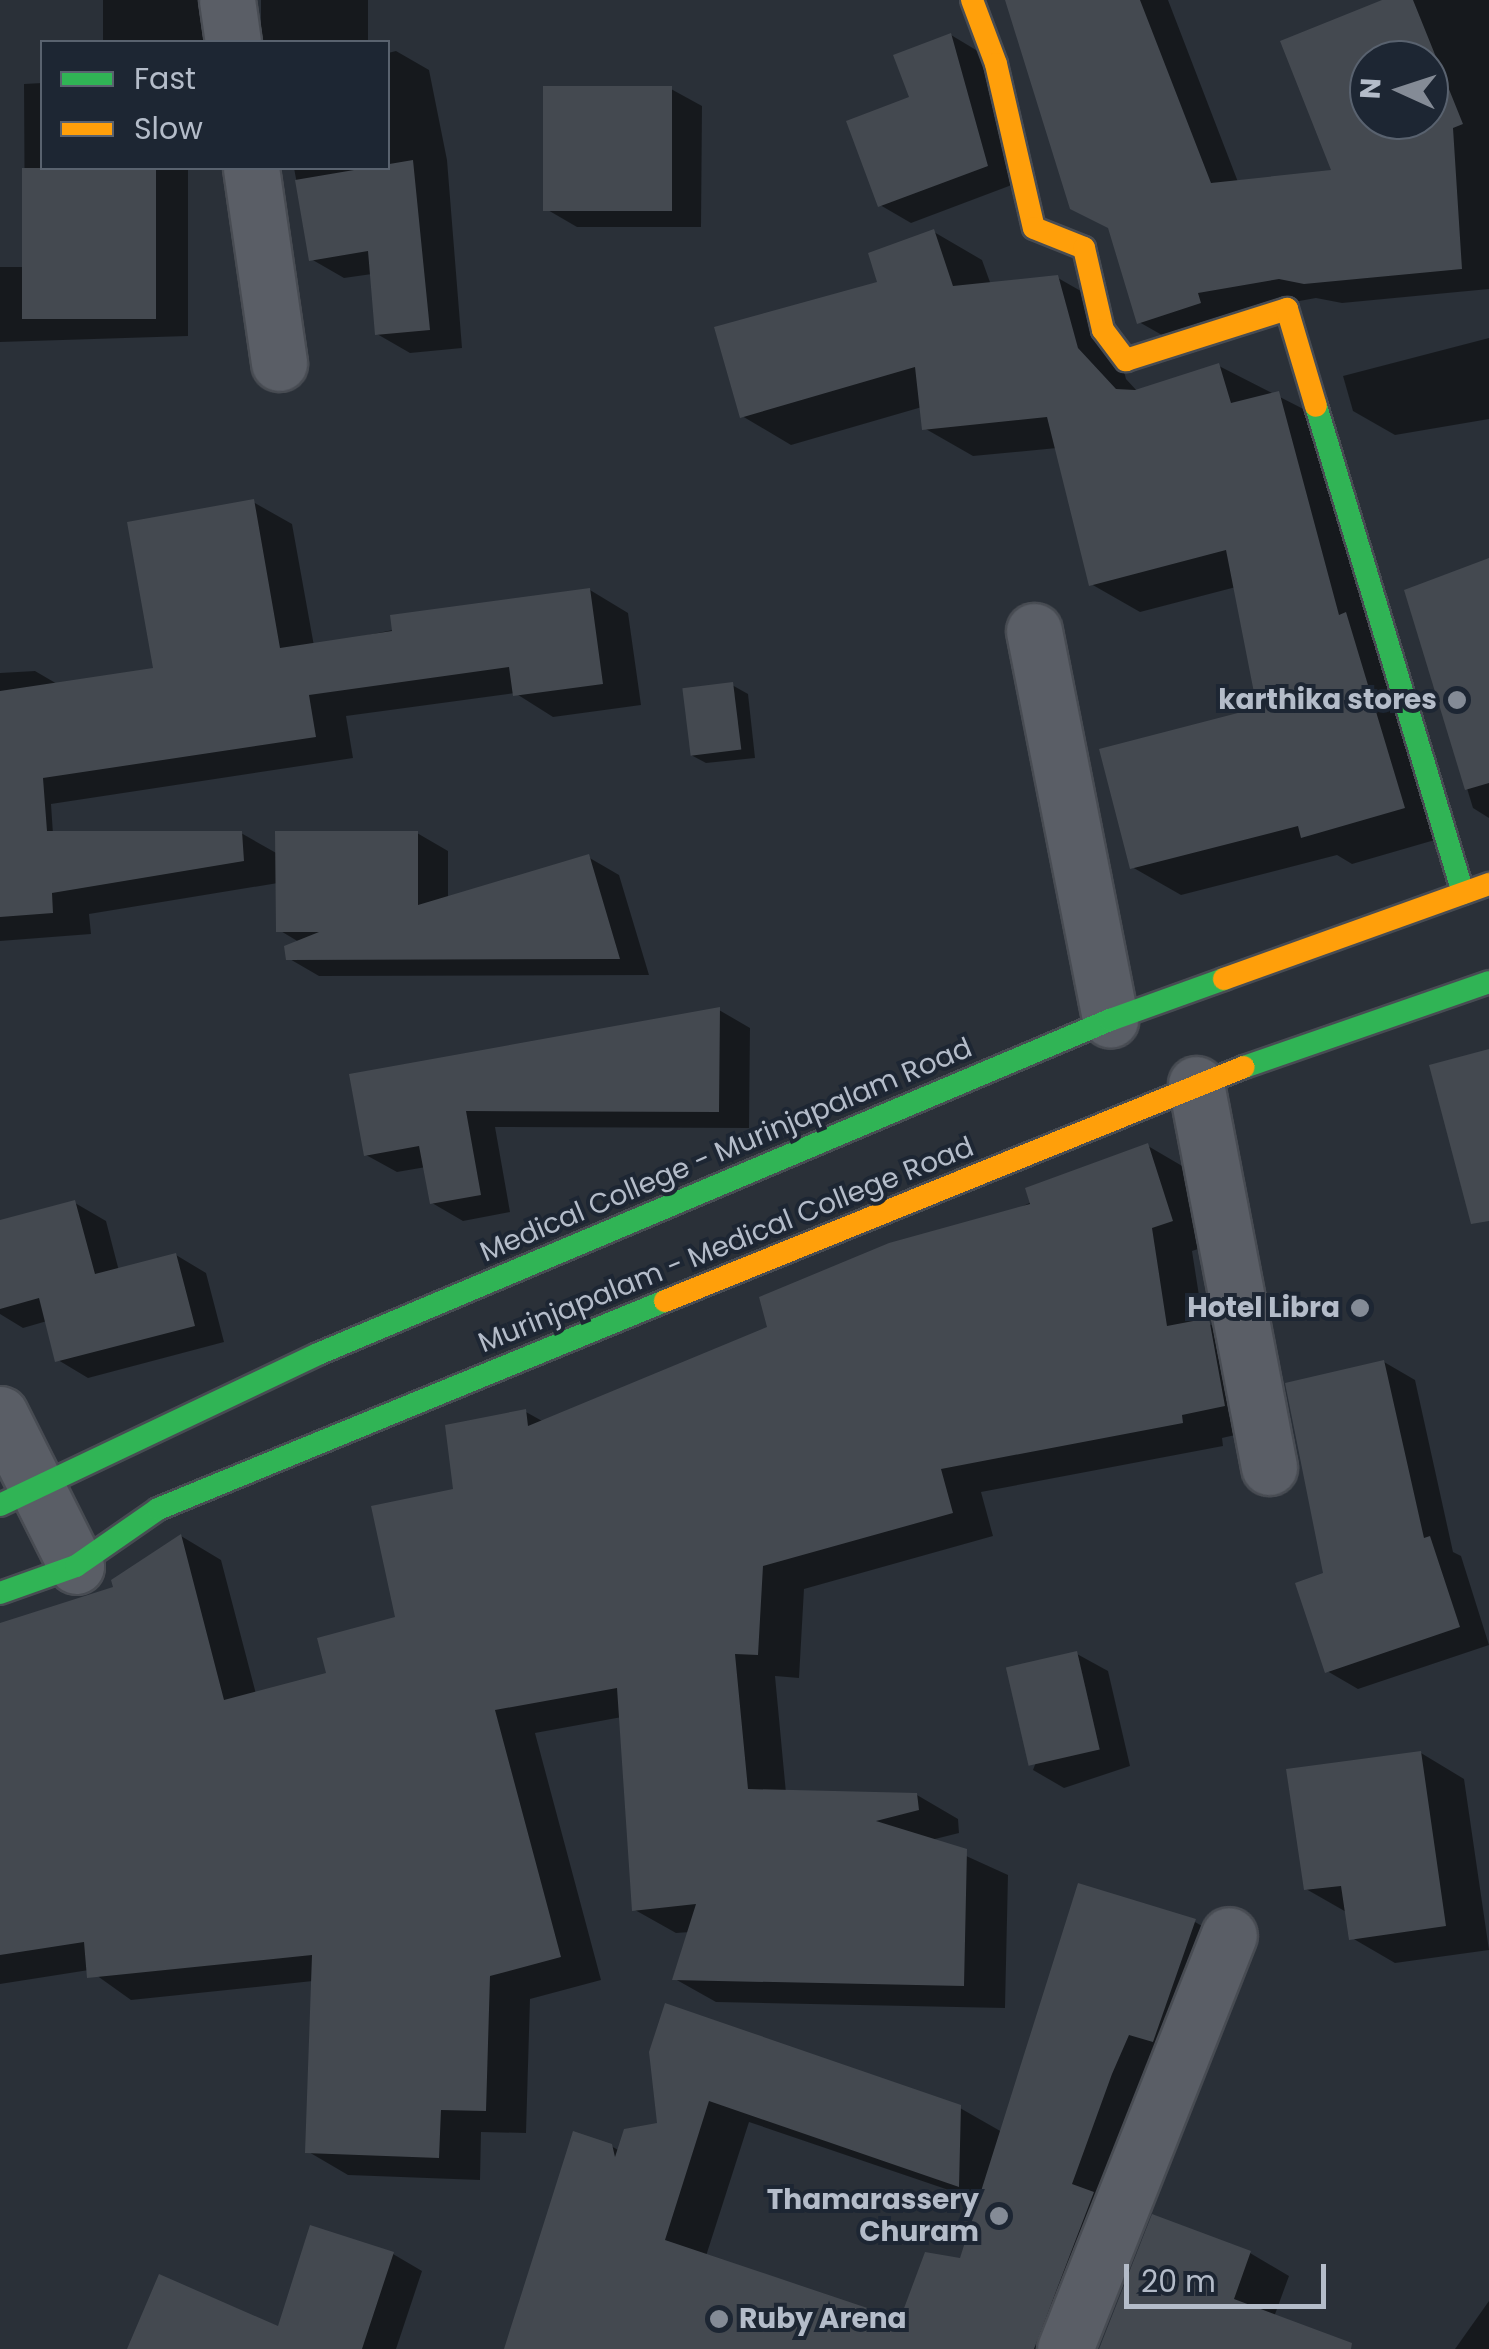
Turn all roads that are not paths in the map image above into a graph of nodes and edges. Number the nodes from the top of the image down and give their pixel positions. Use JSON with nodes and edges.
{"nodes":[{"id":1,"x":227,"y":0,"type":"edge"},
{"id":2,"x":972,"y":0,"type":"edge"},
{"id":3,"x":233,"y":40,"type":"edge"},
{"id":4,"x":251,"y":170,"type":"edge"},
{"id":5,"x":279,"y":362,"type":"dead end"},
{"id":6,"x":1034,"y":631,"type":"dead end"},
{"id":7,"x":1489,"y":884,"type":"edge"},
{"id":8,"x":1463,"y":893,"type":"junction"},
{"id":9,"x":1489,"y":982,"type":"edge"},
{"id":10,"x":1110,"y":1020,"type":"junction"},
{"id":11,"x":1196,"y":1084,"type":"junction"},
{"id":12,"x":0,"y":1414,"type":"edge"},
{"id":13,"x":1270,"y":1467,"type":"dead end"},
{"id":14,"x":19,"y":1498,"type":"edge"},
{"id":15,"x":76,"y":1566,"type":"junction"},
{"id":16,"x":0,"y":1593,"type":"edge"},
{"id":17,"x":1229,"y":1934,"type":"dead end"},
{"id":18,"x":1065,"y":2349,"type":"edge"}],
"edges":[{"from":1,"to":3,"type":"street"},
{"from":2,"to":8,"type":"main road"},
{"from":4,"to":5,"type":"street"},
{"from":6,"to":10,"type":"street"},
{"from":7,"to":8,"type":"main road","name":"Medical College - Murinjapalam Road"},
{"from":8,"to":10,"type":"main road","name":"Medical College - Murinjapalam Road"},
{"from":9,"to":11,"type":"main road","name":"Murinjapalam - Medical College Road"},
{"from":10,"to":14,"type":"main road","name":"Medical College - Murinjapalam Road"},
{"from":11,"to":13,"type":"street"},
{"from":11,"to":15,"type":"main road","name":"Murinjapalam - Medical College Road"},
{"from":12,"to":14,"type":"street"},
{"from":14,"to":15,"type":"street"},
{"from":15,"to":16,"type":"main road","name":"Murinjapalam - Medical College Road"},
{"from":17,"to":18,"type":"street"}]}
